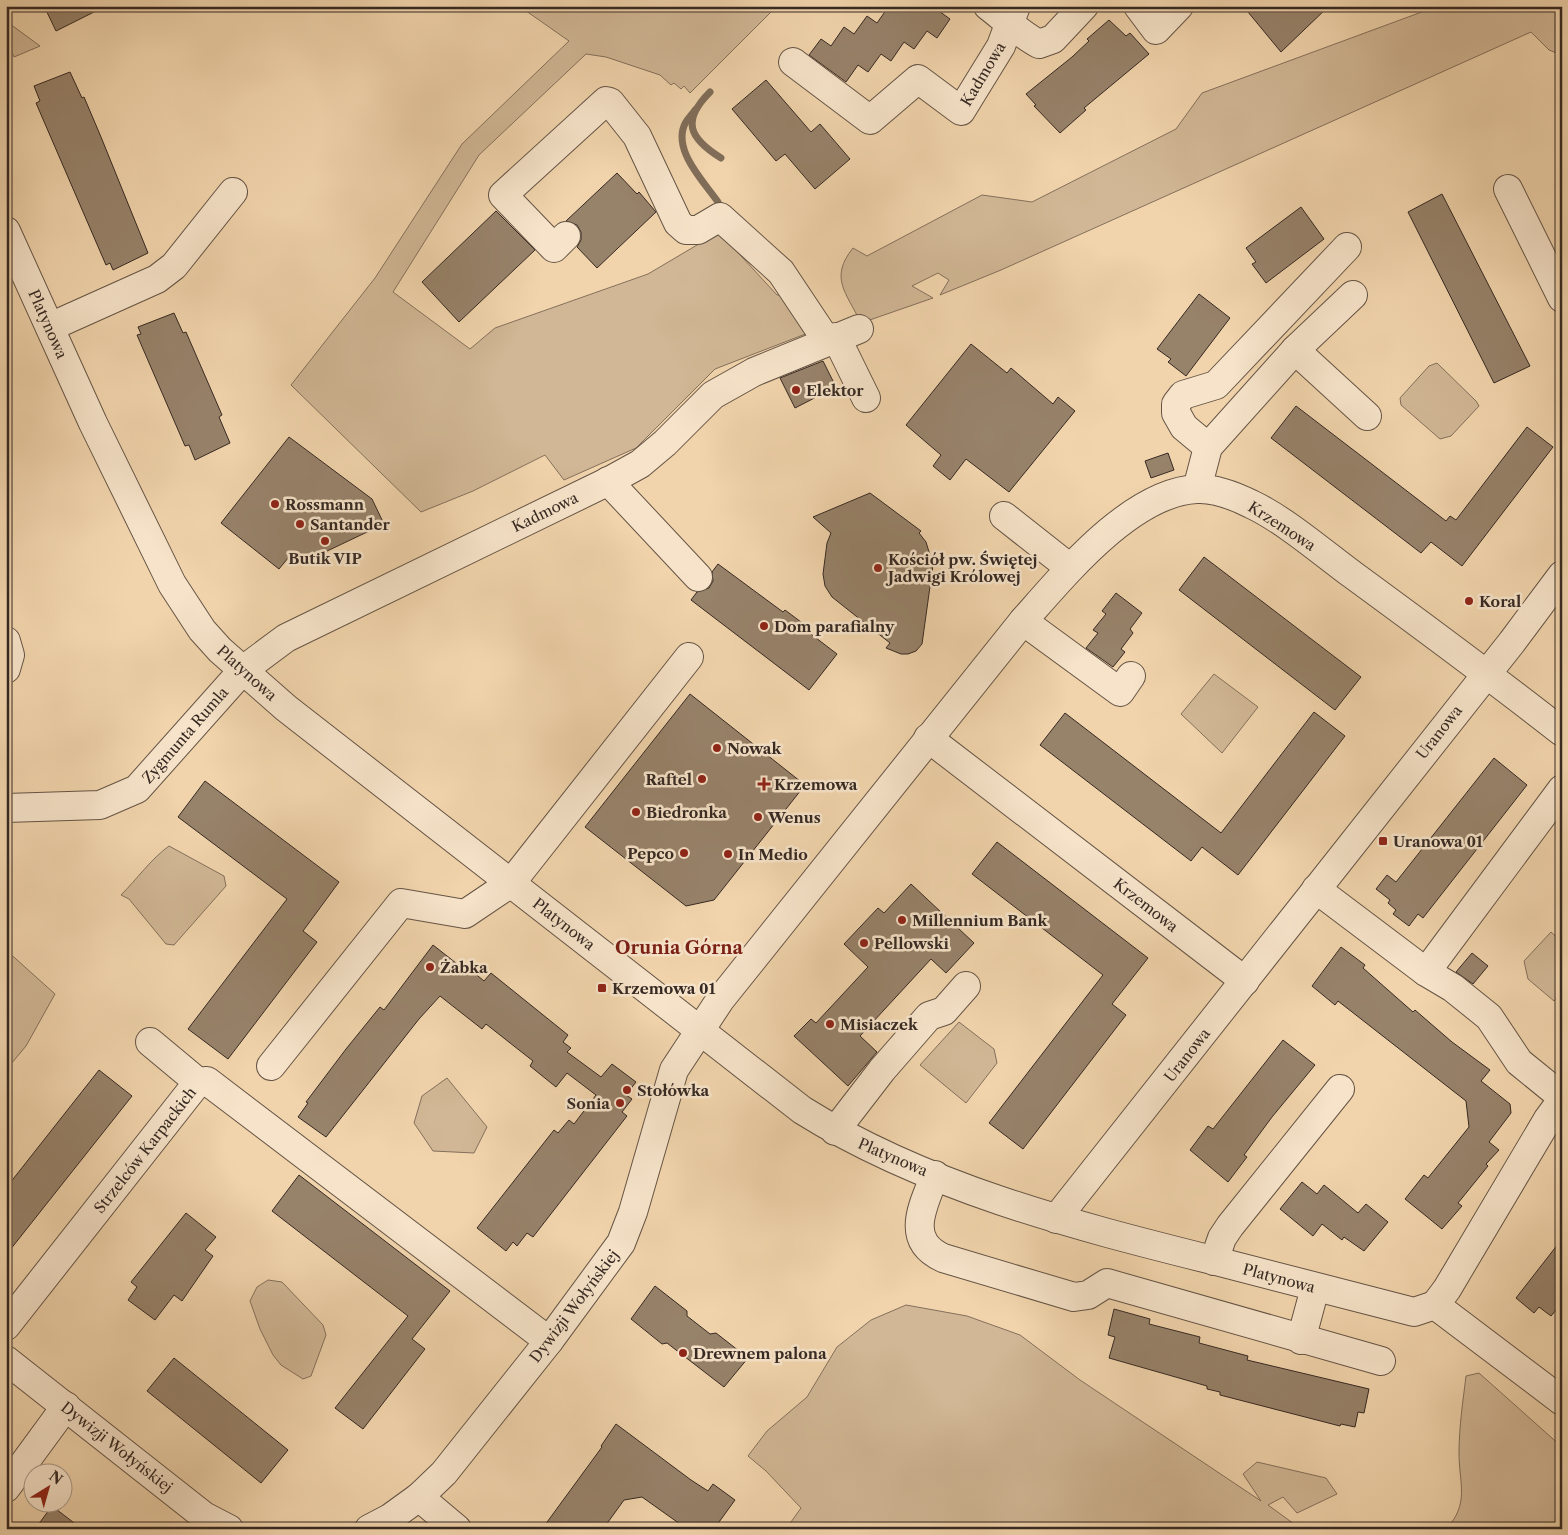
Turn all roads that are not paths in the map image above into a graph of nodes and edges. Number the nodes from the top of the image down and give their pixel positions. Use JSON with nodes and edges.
{"nodes":[{"id":1,"x":988,"y":6,"type":"edge"},
{"id":2,"x":1084,"y":6,"type":"edge"},
{"id":3,"x":1138,"y":6,"type":"edge"},
{"id":4,"x":1179,"y":6,"type":"edge"},
{"id":5,"x":1013,"y":14,"type":"edge"},
{"id":6,"x":793,"y":62,"type":"dead end"},
{"id":7,"x":1508,"y":189,"type":"dead end"},
{"id":8,"x":233,"y":192,"type":"dead end"},
{"id":9,"x":6,"y":231,"type":"edge"},
{"id":10,"x":566,"y":236,"type":"dead end"},
{"id":11,"x":1347,"y":248,"type":"dead end"},
{"id":12,"x":1353,"y":295,"type":"dead end"},
{"id":13,"x":1562,"y":298,"type":"edge"},
{"id":14,"x":50,"y":328,"type":"junction"},
{"id":15,"x":840,"y":336,"type":"junction"},
{"id":16,"x":1295,"y":350,"type":"junction"},
{"id":17,"x":866,"y":398,"type":"dead end"},
{"id":18,"x":1367,"y":416,"type":"dead end"},
{"id":19,"x":1208,"y":447,"type":"junction"},
{"id":20,"x":608,"y":481,"type":"junction"},
{"id":21,"x":1197,"y":489,"type":"junction"},
{"id":22,"x":1004,"y":516,"type":"dead end"},
{"id":23,"x":1070,"y":568,"type":"junction"},
{"id":24,"x":1562,"y":575,"type":"edge"},
{"id":25,"x":698,"y":577,"type":"dead end"},
{"id":26,"x":1024,"y":621,"type":"junction"},
{"id":27,"x":6,"y":641,"type":"edge"},
{"id":28,"x":689,"y":657,"type":"dead end"},
{"id":29,"x":6,"y":669,"type":"edge"},
{"id":30,"x":243,"y":670,"type":"junction"},
{"id":31,"x":1486,"y":674,"type":"junction"},
{"id":32,"x":1131,"y":676,"type":"dead end"},
{"id":33,"x":1562,"y":732,"type":"edge"},
{"id":34,"x":928,"y":738,"type":"junction"},
{"id":35,"x":1562,"y":789,"type":"edge"},
{"id":36,"x":6,"y":808,"type":"edge"},
{"id":37,"x":511,"y":883,"type":"junction"},
{"id":38,"x":1316,"y":889,"type":"junction"},
{"id":39,"x":1426,"y":972,"type":"junction"},
{"id":40,"x":1245,"y":981,"type":"junction"},
{"id":41,"x":966,"y":986,"type":"dead end"},
{"id":42,"x":699,"y":1031,"type":"junction"},
{"id":43,"x":150,"y":1042,"type":"dead end"},
{"id":44,"x":270,"y":1066,"type":"dead end"},
{"id":45,"x":198,"y":1082,"type":"junction"},
{"id":46,"x":1340,"y":1089,"type":"dead end"},
{"id":47,"x":1562,"y":1099,"type":"edge"},
{"id":48,"x":835,"y":1131,"type":"junction"},
{"id":49,"x":934,"y":1175,"type":"junction"},
{"id":50,"x":1056,"y":1219,"type":"junction"},
{"id":51,"x":1214,"y":1261,"type":"junction"},
{"id":52,"x":1316,"y":1288,"type":"junction"},
{"id":53,"x":1435,"y":1305,"type":"junction"},
{"id":54,"x":6,"y":1326,"type":"edge"},
{"id":55,"x":1301,"y":1340,"type":"junction"},
{"id":56,"x":549,"y":1341,"type":"junction"},
{"id":57,"x":6,"y":1360,"type":"edge"},
{"id":58,"x":1381,"y":1361,"type":"dead end"},
{"id":59,"x":1562,"y":1401,"type":"edge"},
{"id":60,"x":66,"y":1406,"type":"junction"},
{"id":61,"x":6,"y":1488,"type":"edge"},
{"id":62,"x":419,"y":1496,"type":"junction"},
{"id":63,"x":229,"y":1529,"type":"edge"},
{"id":64,"x":369,"y":1529,"type":"edge"},
{"id":65,"x":457,"y":1529,"type":"edge"}],
"edges":[{"from":1,"to":5,"type":"street"},
{"from":2,"to":5,"type":"street"},
{"from":3,"to":4,"type":"street"},
{"from":5,"to":6,"type":"street","name":"Kadmowa"},
{"from":7,"to":13,"type":"street"},
{"from":8,"to":14,"type":"street"},
{"from":9,"to":14,"type":"street","name":"Platynowa"},
{"from":10,"to":15,"type":"street"},
{"from":11,"to":19,"type":"street"},
{"from":12,"to":16,"type":"street"},
{"from":14,"to":30,"type":"street","name":"Platynowa"},
{"from":15,"to":17,"type":"street"},
{"from":15,"to":20,"type":"street","name":"Kadmowa"},
{"from":16,"to":18,"type":"street"},
{"from":16,"to":19,"type":"street"},
{"from":19,"to":21,"type":"street"},
{"from":20,"to":25,"type":"street"},
{"from":20,"to":30,"type":"street","name":"Kadmowa"},
{"from":21,"to":23,"type":"street","name":"Krzemowa"},
{"from":21,"to":31,"type":"street","name":"Krzemowa"},
{"from":22,"to":23,"type":"street"},
{"from":23,"to":26,"type":"street","name":"Krzemowa"},
{"from":24,"to":31,"type":"street","name":"Uranowa"},
{"from":26,"to":32,"type":"street"},
{"from":26,"to":34,"type":"street","name":"Krzemowa"},
{"from":27,"to":29,"type":"street"},
{"from":28,"to":37,"type":"street"},
{"from":30,"to":36,"type":"street","name":"Zygmunta Rumla"},
{"from":30,"to":37,"type":"street","name":"Platynowa"},
{"from":31,"to":33,"type":"street","name":"Krzemowa"},
{"from":31,"to":38,"type":"street","name":"Uranowa"},
{"from":34,"to":40,"type":"street","name":"Krzemowa"},
{"from":34,"to":42,"type":"street","name":"Krzemowa"},
{"from":35,"to":39,"type":"street"},
{"from":37,"to":42,"type":"street","name":"Platynowa"},
{"from":37,"to":44,"type":"street"},
{"from":38,"to":39,"type":"street"},
{"from":38,"to":40,"type":"street","name":"Uranowa"},
{"from":39,"to":47,"type":"street"},
{"from":40,"to":50,"type":"street","name":"Uranowa"},
{"from":41,"to":48,"type":"street"},
{"from":42,"to":48,"type":"street","name":"Platynowa"},
{"from":42,"to":56,"type":"street","name":"Dywizji Wołyńskiej"},
{"from":43,"to":45,"type":"street"},
{"from":45,"to":54,"type":"street","name":"Strzelców Karpackich"},
{"from":45,"to":56,"type":"street","name":"Strzelców Karpackich"},
{"from":46,"to":51,"type":"street"},
{"from":47,"to":53,"type":"street"},
{"from":48,"to":49,"type":"street","name":"Platynowa"},
{"from":49,"to":50,"type":"street","name":"Platynowa"},
{"from":49,"to":55,"type":"street"},
{"from":50,"to":51,"type":"street","name":"Platynowa"},
{"from":51,"to":52,"type":"street","name":"Platynowa"},
{"from":52,"to":53,"type":"street","name":"Platynowa"},
{"from":52,"to":55,"type":"street"},
{"from":53,"to":59,"type":"street"},
{"from":55,"to":58,"type":"street"},
{"from":56,"to":62,"type":"street","name":"Dywizji Wołyńskiej"},
{"from":57,"to":60,"type":"street","name":"Dywizji Wołyńskiej"},
{"from":60,"to":61,"type":"street"},
{"from":60,"to":63,"type":"street","name":"Dywizji Wołyńskiej"},
{"from":62,"to":64,"type":"street","name":"Dywizji Wołyńskiej"},
{"from":62,"to":65,"type":"street"}]}
